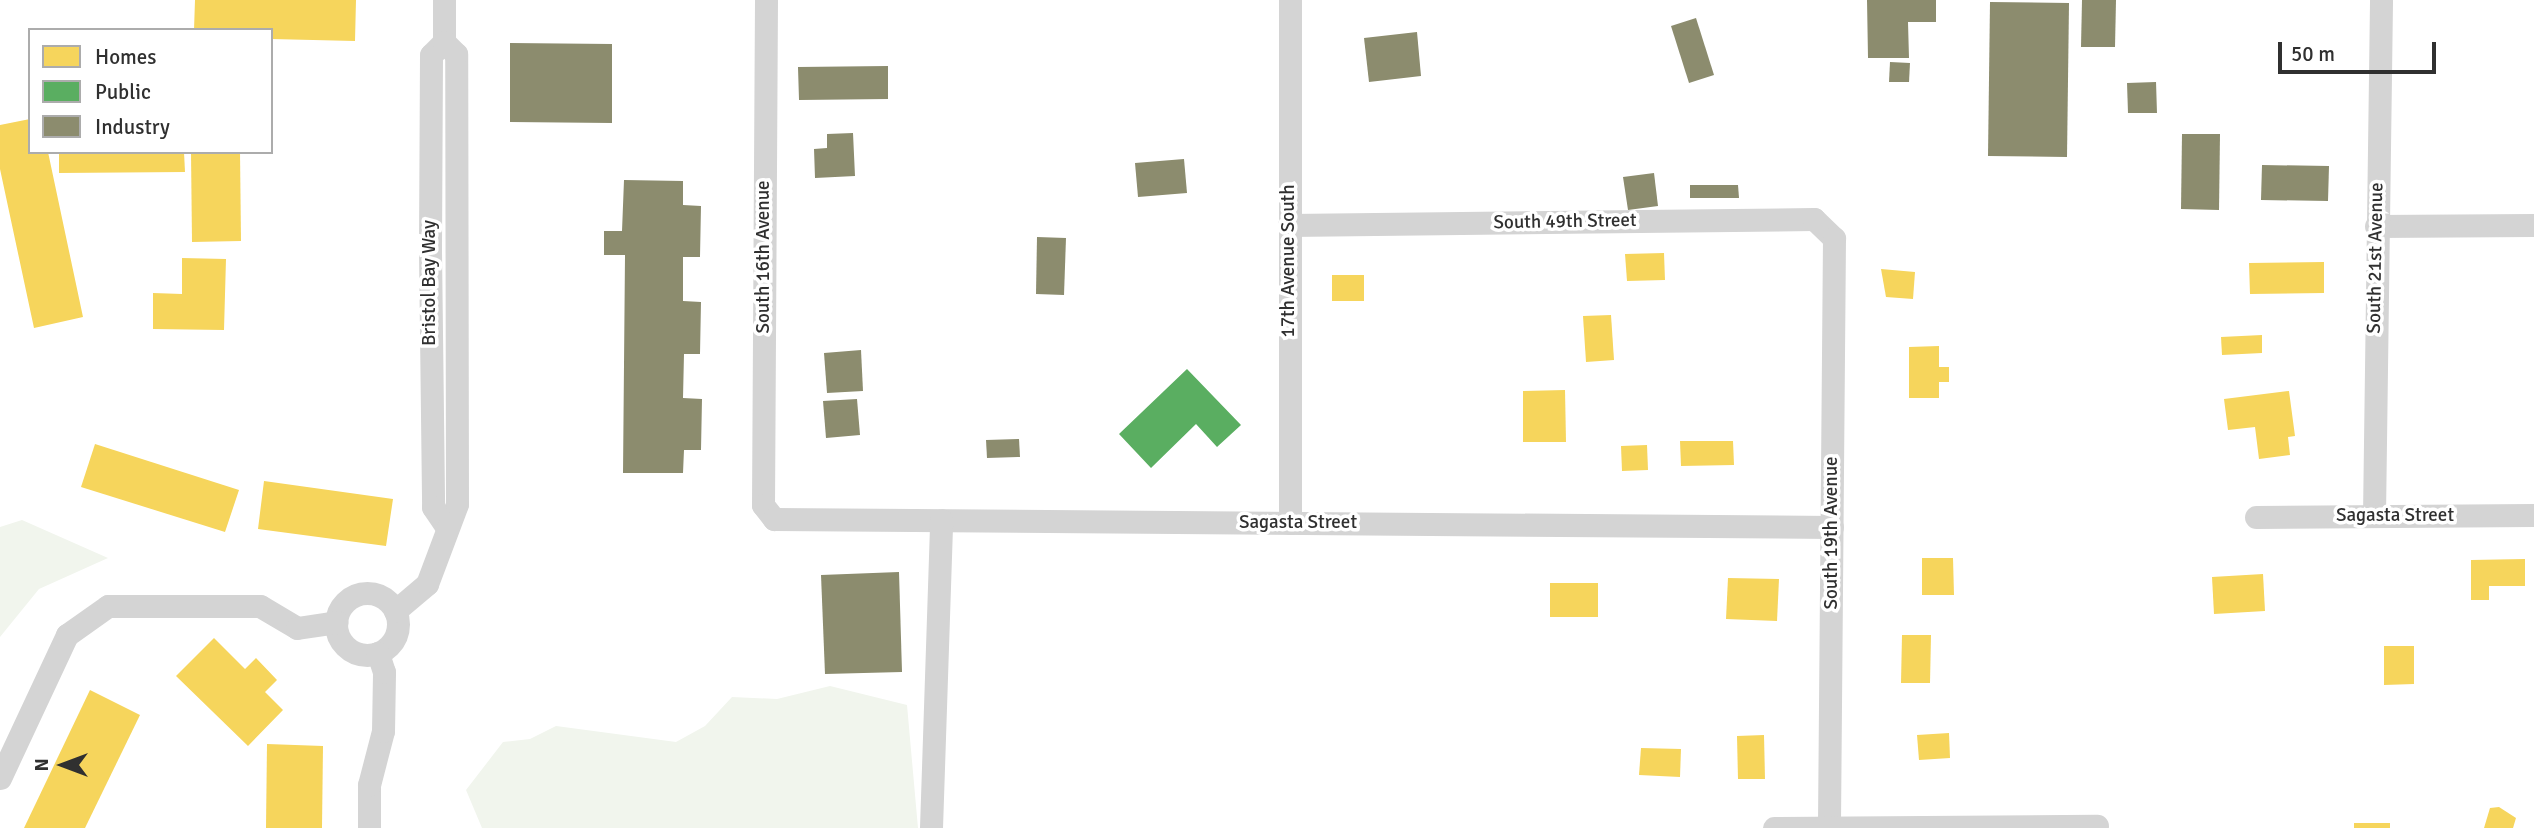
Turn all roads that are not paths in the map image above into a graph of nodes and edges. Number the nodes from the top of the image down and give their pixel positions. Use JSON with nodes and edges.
{"nodes":[{"id":1,"x":444,"y":0,"type":"edge"},
{"id":2,"x":766,"y":0,"type":"edge"},
{"id":3,"x":1290,"y":0,"type":"edge"},
{"id":4,"x":2381,"y":0,"type":"edge"},
{"id":5,"x":1289,"y":225,"type":"junction"},
{"id":6,"x":2534,"y":225,"type":"edge"},
{"id":7,"x":2376,"y":226,"type":"junction"},
{"id":8,"x":1834,"y":238,"type":"joint"},
{"id":9,"x":767,"y":513,"type":"joint"},
{"id":10,"x":2534,"y":515,"type":"edge"},
{"id":11,"x":2374,"y":516,"type":"junction"},
{"id":12,"x":2256,"y":517,"type":"dead end"},
{"id":13,"x":941,"y":520,"type":"junction"},
{"id":14,"x":1290,"y":523,"type":"junction"},
{"id":15,"x":1832,"y":527,"type":"junction"},
{"id":16,"x":395,"y":611,"type":"junction"},
{"id":17,"x":337,"y":622,"type":"junction"},
{"id":18,"x":378,"y":653,"type":"junction"},
{"id":19,"x":0,"y":778,"type":"edge"},
{"id":20,"x":2097,"y":826,"type":"dead end"},
{"id":21,"x":369,"y":828,"type":"edge"},
{"id":22,"x":931,"y":828,"type":"edge"},
{"id":23,"x":1774,"y":828,"type":"edge"},
{"id":24,"x":1829,"y":828,"type":"edge"}],
"edges":[{"from":1,"to":16,"type":"street","name":"Bristol Bay Way"},
{"from":2,"to":9,"type":"street","name":"South 16th Avenue"},
{"from":3,"to":5,"type":"street","name":"17th Avenue South"},
{"from":4,"to":7,"type":"street","name":"South 21st Avenue"},
{"from":5,"to":8,"type":"street","name":"South 49th Street"},
{"from":5,"to":14,"type":"street","name":"17th Avenue South"},
{"from":6,"to":7,"type":"street"},
{"from":7,"to":11,"type":"street","name":"South 21st Avenue"},
{"from":8,"to":15,"type":"street","name":"South 19th Avenue"},
{"from":9,"to":13,"type":"street","name":"Sagasta Street"},
{"from":10,"to":11,"type":"street","name":"Sagasta Street"},
{"from":11,"to":12,"type":"street","name":"Sagasta Street"},
{"from":13,"to":14,"type":"street","name":"Sagasta Street"},
{"from":13,"to":22,"type":"street"},
{"from":14,"to":15,"type":"street","name":"Sagasta Street"},
{"from":15,"to":24,"type":"street","name":"South 19th Avenue"},
{"from":16,"to":17,"type":"street"},
{"from":16,"to":18,"type":"street"},
{"from":17,"to":18,"type":"street"},
{"from":17,"to":19,"type":"street"},
{"from":18,"to":21,"type":"street"},
{"from":20,"to":24,"type":"street"},
{"from":23,"to":24,"type":"street"}]}
